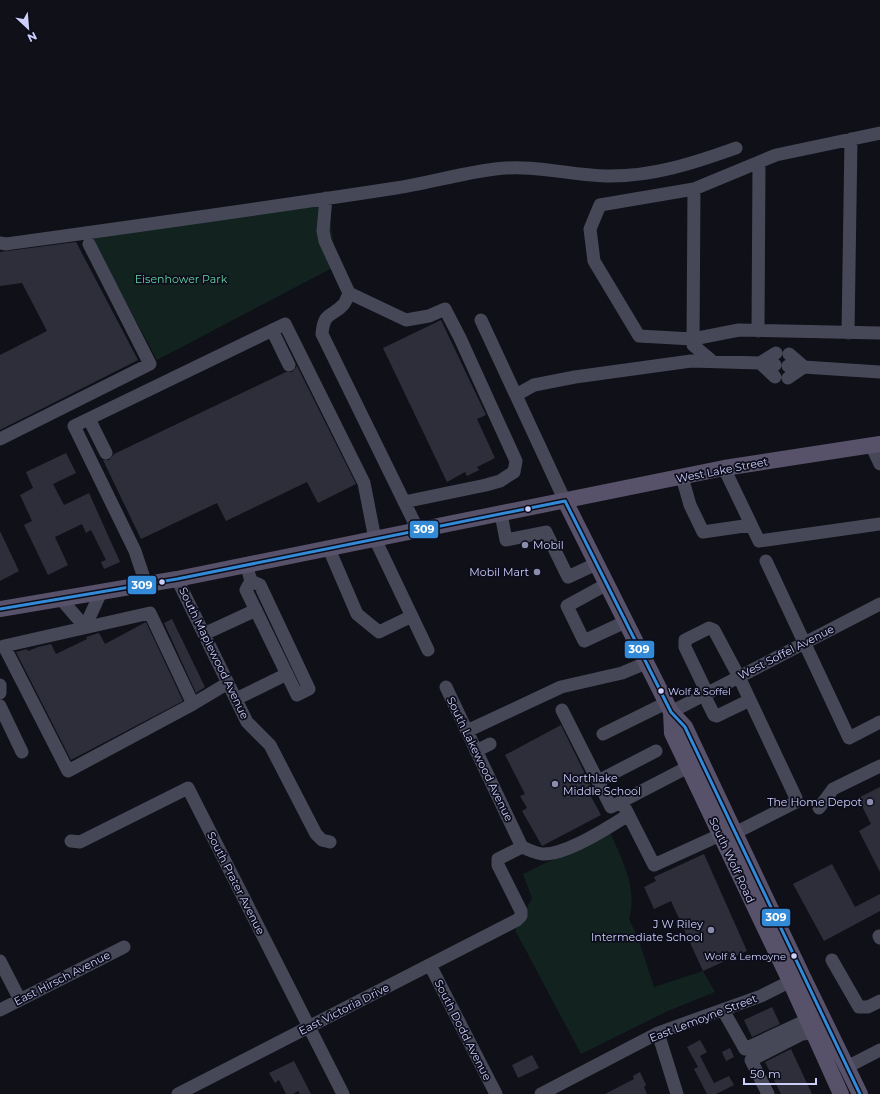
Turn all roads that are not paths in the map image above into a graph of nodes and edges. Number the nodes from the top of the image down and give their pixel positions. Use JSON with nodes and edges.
{"nodes":[{"id":1,"x":880,"y":133,"type":"edge"},
{"id":2,"x":851,"y":139,"type":"junction"},
{"id":3,"x":736,"y":148,"type":"dead end"},
{"id":4,"x":759,"y":162,"type":"junction"},
{"id":5,"x":694,"y":189,"type":"junction"},
{"id":6,"x":326,"y":198,"type":"junction"},
{"id":7,"x":0,"y":243,"type":"edge"},
{"id":8,"x":89,"y":244,"type":"dead end"},
{"id":9,"x":348,"y":293,"type":"junction"},
{"id":10,"x":481,"y":320,"type":"dead end"},
{"id":11,"x":272,"y":330,"type":"junction"},
{"id":12,"x":758,"y":331,"type":"junction"},
{"id":13,"x":848,"y":333,"type":"junction"},
{"id":14,"x":880,"y":334,"type":"edge"},
{"id":15,"x":693,"y":339,"type":"junction"},
{"id":16,"x":712,"y":361,"type":"junction"},
{"id":17,"x":289,"y":365,"type":"dead end"},
{"id":18,"x":782,"y":365,"type":"junction"},
{"id":19,"x":804,"y":367,"type":"junction"},
{"id":20,"x":880,"y":372,"type":"edge"},
{"id":21,"x":516,"y":395,"type":"junction"},
{"id":22,"x":89,"y":419,"type":"junction"},
{"id":23,"x":0,"y":439,"type":"edge"},
{"id":24,"x":876,"y":444,"type":"edge"},
{"id":25,"x":106,"y":453,"type":"dead end"},
{"id":26,"x":880,"y":464,"type":"edge"},
{"id":27,"x":724,"y":468,"type":"junction"},
{"id":28,"x":682,"y":477,"type":"junction"},
{"id":29,"x":404,"y":502,"type":"junction"},
{"id":30,"x":565,"y":502,"type":"junction"},
{"id":31,"x":501,"y":514,"type":"junction"},
{"id":32,"x":880,"y":524,"type":"edge"},
{"id":33,"x":752,"y":525,"type":"junction"},
{"id":34,"x":418,"y":530,"type":"junction"},
{"id":35,"x":375,"y":539,"type":"junction"},
{"id":36,"x":329,"y":549,"type":"junction"},
{"id":37,"x":766,"y":561,"type":"dead end"},
{"id":38,"x":246,"y":564,"type":"junction"},
{"id":39,"x":596,"y":564,"type":"junction"},
{"id":40,"x":177,"y":578,"type":"junction"},
{"id":41,"x":251,"y":580,"type":"junction"},
{"id":42,"x":146,"y":584,"type":"junction"},
{"id":43,"x":606,"y":584,"type":"junction"},
{"id":44,"x":101,"y":592,"type":"junction"},
{"id":45,"x":61,"y":599,"type":"junction"},
{"id":46,"x":880,"y":604,"type":"edge"},
{"id":47,"x":0,"y":609,"type":"edge"},
{"id":48,"x":256,"y":610,"type":"junction"},
{"id":49,"x":412,"y":616,"type":"junction"},
{"id":50,"x":625,"y":622,"type":"junction"},
{"id":51,"x":85,"y":627,"type":"junction"},
{"id":52,"x":204,"y":634,"type":"junction"},
{"id":53,"x":804,"y":643,"type":"junction"},
{"id":54,"x":428,"y":650,"type":"dead end"},
{"id":55,"x":646,"y":663,"type":"junction"},
{"id":56,"x":287,"y":674,"type":"junction"},
{"id":57,"x":739,"y":677,"type":"junction"},
{"id":58,"x":228,"y":683,"type":"junction"},
{"id":59,"x":0,"y":685,"type":"edge"},
{"id":60,"x":446,"y":687,"type":"dead end"},
{"id":61,"x":0,"y":694,"type":"edge"},
{"id":62,"x":706,"y":694,"type":"junction"},
{"id":63,"x":236,"y":699,"type":"junction"},
{"id":64,"x":750,"y":700,"type":"junction"},
{"id":65,"x":193,"y":704,"type":"junction"},
{"id":66,"x":0,"y":706,"type":"edge"},
{"id":67,"x":669,"y":708,"type":"junction"},
{"id":68,"x":562,"y":710,"type":"dead end"},
{"id":69,"x":880,"y":722,"type":"edge"},
{"id":70,"x":467,"y":731,"type":"junction"},
{"id":71,"x":603,"y":734,"type":"dead end"},
{"id":72,"x":490,"y":744,"type":"dead end"},
{"id":73,"x":476,"y":751,"type":"junction"},
{"id":74,"x":22,"y":752,"type":"dead end"},
{"id":75,"x":656,"y":752,"type":"dead end"},
{"id":76,"x":880,"y":766,"type":"edge"},
{"id":77,"x":688,"y":767,"type":"junction"},
{"id":78,"x":598,"y":781,"type":"junction"},
{"id":79,"x":621,"y":801,"type":"junction"},
{"id":80,"x":819,"y":808,"type":"dead end"},
{"id":81,"x":628,"y":816,"type":"junction"},
{"id":82,"x":728,"y":834,"type":"junction"},
{"id":83,"x":71,"y":840,"type":"dead end"},
{"id":84,"x":330,"y":842,"type":"dead end"},
{"id":85,"x":522,"y":847,"type":"junction"},
{"id":86,"x":124,"y":946,"type":"dead end"},
{"id":87,"x":832,"y":960,"type":"dead end"},
{"id":88,"x":0,"y":962,"type":"edge"},
{"id":89,"x":430,"y":965,"type":"junction"},
{"id":90,"x":796,"y":978,"type":"junction"},
{"id":91,"x":20,"y":1000,"type":"junction"},
{"id":92,"x":880,"y":1001,"type":"edge"},
{"id":93,"x":0,"y":1010,"type":"edge"},
{"id":94,"x":723,"y":1010,"type":"junction"},
{"id":95,"x":810,"y":1026,"type":"junction"},
{"id":96,"x":309,"y":1027,"type":"junction"},
{"id":97,"x":658,"y":1033,"type":"junction"},
{"id":98,"x":880,"y":1050,"type":"edge"},
{"id":99,"x":847,"y":1067,"type":"junction"},
{"id":100,"x":183,"y":1093,"type":"edge"},
{"id":101,"x":343,"y":1094,"type":"edge"},
{"id":102,"x":496,"y":1094,"type":"edge"},
{"id":103,"x":541,"y":1094,"type":"edge"},
{"id":104,"x":678,"y":1094,"type":"edge"},
{"id":105,"x":768,"y":1094,"type":"edge"},
{"id":106,"x":841,"y":1094,"type":"edge"},
{"id":107,"x":860,"y":1094,"type":"edge"}],
"edges":[{"from":1,"to":2,"type":"street"},
{"from":2,"to":4,"type":"street"},
{"from":2,"to":13,"type":"street"},
{"from":3,"to":6,"type":"street"},
{"from":4,"to":5,"type":"street"},
{"from":4,"to":12,"type":"street"},
{"from":5,"to":15,"type":"street"},
{"from":5,"to":15,"type":"street"},
{"from":6,"to":7,"type":"street"},
{"from":6,"to":9,"type":"street"},
{"from":8,"to":23,"type":"street"},
{"from":9,"to":29,"type":"street"},
{"from":9,"to":29,"type":"street"},
{"from":10,"to":21,"type":"street"},
{"from":11,"to":17,"type":"street"},
{"from":11,"to":22,"type":"street"},
{"from":11,"to":35,"type":"street"},
{"from":12,"to":13,"type":"street"},
{"from":12,"to":15,"type":"street"},
{"from":13,"to":14,"type":"street"},
{"from":15,"to":16,"type":"street"},
{"from":16,"to":18,"type":"street"},
{"from":16,"to":21,"type":"street"},
{"from":18,"to":19,"type":"street"},
{"from":18,"to":19,"type":"street"},
{"from":19,"to":20,"type":"street"},
{"from":21,"to":30,"type":"street"},
{"from":22,"to":25,"type":"street"},
{"from":22,"to":42,"type":"street"},
{"from":24,"to":26,"type":"street"},
{"from":24,"to":27,"type":"main road","name":"West Lake Street"},
{"from":27,"to":28,"type":"main road","name":"West Lake Street"},
{"from":27,"to":33,"type":"street"},
{"from":28,"to":30,"type":"main road","name":"West Lake Street"},
{"from":28,"to":33,"type":"street"},
{"from":29,"to":34,"type":"street"},
{"from":30,"to":31,"type":"main road","name":"West Lake Street"},
{"from":30,"to":39,"type":"main road","name":"South Wolf Road"},
{"from":31,"to":34,"type":"main road","name":"West Lake Street"},
{"from":31,"to":39,"type":"street"},
{"from":32,"to":33,"type":"street"},
{"from":34,"to":35,"type":"main road","name":"West Lake Street"},
{"from":35,"to":36,"type":"main road","name":"West Lake Street"},
{"from":35,"to":49,"type":"street"},
{"from":36,"to":38,"type":"main road","name":"West Lake Street"},
{"from":36,"to":49,"type":"street"},
{"from":37,"to":53,"type":"street"},
{"from":38,"to":40,"type":"main road","name":"West Lake Street"},
{"from":38,"to":41,"type":"street"},
{"from":39,"to":43,"type":"main road","name":"South Wolf Road"},
{"from":40,"to":42,"type":"main road","name":"West Lake Street"},
{"from":40,"to":52,"type":"street","name":"South Maplewood Avenue"},
{"from":41,"to":48,"type":"street"},
{"from":41,"to":56,"type":"street"},
{"from":42,"to":44,"type":"main road","name":"West Lake Street"},
{"from":43,"to":50,"type":"main road","name":"South Wolf Road"},
{"from":43,"to":50,"type":"street"},
{"from":44,"to":45,"type":"main road","name":"West Lake Street"},
{"from":44,"to":51,"type":"street"},
{"from":45,"to":47,"type":"main road","name":"West Lake Street"},
{"from":45,"to":51,"type":"street"},
{"from":46,"to":53,"type":"street","name":"West Soffel Avenue"},
{"from":48,"to":52,"type":"street"},
{"from":48,"to":56,"type":"street"},
{"from":49,"to":54,"type":"street"},
{"from":50,"to":55,"type":"main road","name":"South Wolf Road"},
{"from":51,"to":65,"type":"street"},
{"from":51,"to":65,"type":"street"},
{"from":52,"to":58,"type":"street","name":"South Maplewood Avenue"},
{"from":53,"to":57,"type":"street","name":"West Soffel Avenue"},
{"from":53,"to":69,"type":"street"},
{"from":55,"to":67,"type":"main road","name":"South Wolf Road"},
{"from":55,"to":70,"type":"street"},
{"from":56,"to":63,"type":"street"},
{"from":57,"to":62,"type":"street","name":"West Soffel Avenue"},
{"from":57,"to":62,"type":"street"},
{"from":57,"to":64,"type":"street"},
{"from":58,"to":63,"type":"street","name":"South Maplewood Avenue"},
{"from":58,"to":65,"type":"street"},
{"from":59,"to":61,"type":"street"},
{"from":60,"to":70,"type":"street","name":"South Lakewood Avenue"},
{"from":62,"to":64,"type":"street"},
{"from":62,"to":67,"type":"street","name":"West Soffel Avenue"},
{"from":63,"to":84,"type":"street","name":"South Maplewood Avenue"},
{"from":64,"to":82,"type":"street"},
{"from":66,"to":74,"type":"street"},
{"from":67,"to":71,"type":"street","name":"West Soffel Avenue"},
{"from":67,"to":77,"type":"main road","name":"South Wolf Road"},
{"from":67,"to":82,"type":"main road","name":"South Wolf Road"},
{"from":68,"to":78,"type":"street"},
{"from":70,"to":73,"type":"street","name":"South Lakewood Avenue"},
{"from":72,"to":73,"type":"street"},
{"from":73,"to":85,"type":"street","name":"South Lakewood Avenue"},
{"from":75,"to":78,"type":"street"},
{"from":76,"to":80,"type":"street"},
{"from":77,"to":79,"type":"street"},
{"from":77,"to":82,"type":"main road","name":"South Wolf Road"},
{"from":78,"to":79,"type":"street"},
{"from":79,"to":81,"type":"street"},
{"from":81,"to":82,"type":"street"},
{"from":81,"to":85,"type":"street"},
{"from":82,"to":90,"type":"main road","name":"South Wolf Road"},
{"from":83,"to":96,"type":"street","name":"South Prater Avenue"},
{"from":85,"to":89,"type":"street","name":"East Victoria Drive"},
{"from":86,"to":91,"type":"street","name":"East Hirsch Avenue"},
{"from":87,"to":92,"type":"street"},
{"from":88,"to":91,"type":"street"},
{"from":89,"to":96,"type":"street","name":"East Victoria Drive"},
{"from":89,"to":102,"type":"street","name":"South Dodd Avenue"},
{"from":90,"to":94,"type":"street","name":"East Lemoyne Street"},
{"from":90,"to":95,"type":"main road","name":"South Wolf Road"},
{"from":90,"to":99,"type":"main road","name":"South Wolf Road"},
{"from":91,"to":93,"type":"street","name":"East Hirsch Avenue"},
{"from":94,"to":95,"type":"street"},
{"from":94,"to":97,"type":"street","name":"East Lemoyne Street"},
{"from":95,"to":105,"type":"street"},
{"from":95,"to":106,"type":"main road","name":"South Wolf Road"},
{"from":96,"to":100,"type":"street","name":"East Victoria Drive"},
{"from":96,"to":101,"type":"street","name":"South Prater Avenue"},
{"from":97,"to":103,"type":"street","name":"East Lemoyne Street"},
{"from":97,"to":104,"type":"street"},
{"from":98,"to":99,"type":"street"},
{"from":99,"to":107,"type":"main road","name":"South Wolf Road"}]}
